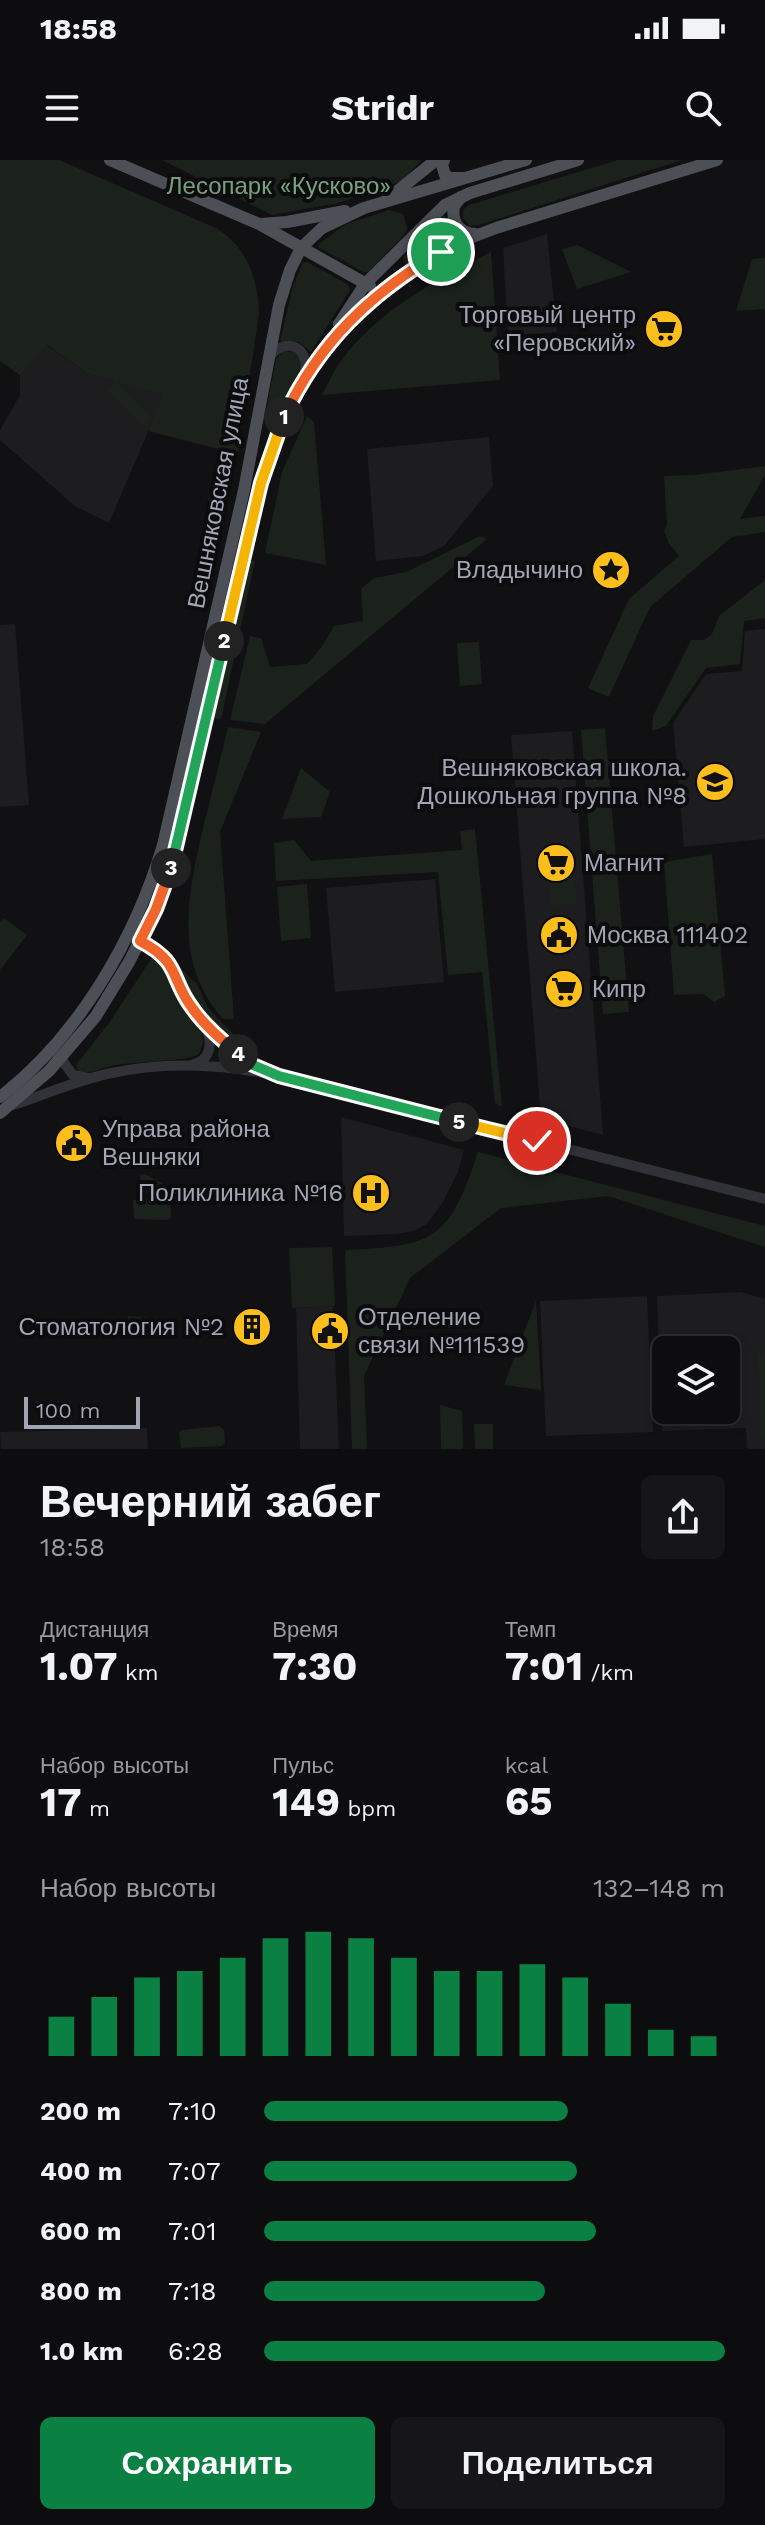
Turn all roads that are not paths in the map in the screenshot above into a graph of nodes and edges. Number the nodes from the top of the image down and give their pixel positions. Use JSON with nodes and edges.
{"nodes":[{"id":1,"x":111,"y":160,"type":"edge"},
{"id":2,"x":436,"y":160,"type":"edge"},
{"id":3,"x":444,"y":160,"type":"edge"},
{"id":4,"x":526,"y":160,"type":"edge"},
{"id":5,"x":717,"y":160,"type":"edge"},
{"id":6,"x":576,"y":161,"type":"edge"},
{"id":7,"x":488,"y":173,"type":"junction"},
{"id":8,"x":464,"y":196,"type":"junction"},
{"id":9,"x":381,"y":204,"type":"junction"},
{"id":10,"x":364,"y":208,"type":"junction"},
{"id":11,"x":259,"y":224,"type":"junction"},
{"id":12,"x":471,"y":236,"type":"junction"},
{"id":13,"x":301,"y":248,"type":"junction"},
{"id":14,"x":365,"y":284,"type":"junction"},
{"id":15,"x":380,"y":292,"type":"junction"},
{"id":16,"x":328,"y":344,"type":"junction"},
{"id":17,"x":266,"y":364,"type":"junction"},
{"id":18,"x":304,"y":378,"type":"junction"},
{"id":19,"x":184,"y":784,"type":"junction"},
{"id":20,"x":127,"y":935,"type":"junction"},
{"id":21,"x":140,"y":941,"type":"junction"},
{"id":22,"x":203,"y":1022,"type":"junction"},
{"id":23,"x":53,"y":1047,"type":"junction"},
{"id":24,"x":61,"y":1059,"type":"junction"},
{"id":25,"x":188,"y":1065,"type":"junction"},
{"id":26,"x":279,"y":1076,"type":"junction"},
{"id":27,"x":92,"y":1078,"type":"junction"},
{"id":28,"x":2,"y":1105,"type":"edge"},
{"id":29,"x":765,"y":1199,"type":"edge"}],
"edges":[{"from":1,"to":11,"type":"main road"},
{"from":2,"to":9,"type":"main road","name":"Вешняковская улица"},
{"from":3,"to":7,"type":"main road"},
{"from":4,"to":7,"type":"main road"},
{"from":5,"to":12,"type":"main road","name":"Вешняковская улица"},
{"from":6,"to":8,"type":"main road"},
{"from":7,"to":9,"type":"main road"},
{"from":8,"to":12,"type":"main road"},
{"from":8,"to":14,"type":"main road"},
{"from":9,"to":10,"type":"main road","name":"Вешняковская улица"},
{"from":10,"to":11,"type":"main road"},
{"from":10,"to":13,"type":"main road","name":"Вешняковская улица"},
{"from":11,"to":13,"type":"main road"},
{"from":12,"to":15,"type":"main road","name":"Вешняковская улица"},
{"from":13,"to":14,"type":"main road"},
{"from":13,"to":17,"type":"main road","name":"Вешняковская улица"},
{"from":14,"to":15,"type":"main road"},
{"from":14,"to":16,"type":"main road"},
{"from":15,"to":16,"type":"main road","name":"Вешняковская улица"},
{"from":16,"to":18,"type":"main road","name":"Вешняковская улица"},
{"from":17,"to":18,"type":"street"},
{"from":17,"to":19,"type":"main road","name":"Вешняковская улица"},
{"from":18,"to":19,"type":"main road","name":"Вешняковская улица"},
{"from":19,"to":20,"type":"main road","name":"Вешняковская улица"},
{"from":19,"to":21,"type":"main road","name":"Вешняковская улица"},
{"from":20,"to":21,"type":"street"},
{"from":20,"to":23,"type":"main road","name":"Вешняковская улица"},
{"from":21,"to":22,"type":"street"},
{"from":21,"to":24,"type":"main road","name":"Вешняковская улица"},
{"from":22,"to":25,"type":"street"},
{"from":22,"to":26,"type":"street"},
{"from":23,"to":24,"type":"street"},
{"from":23,"to":28,"type":"main road","name":"Вешняковская улица"},
{"from":24,"to":27,"type":"street"},
{"from":24,"to":28,"type":"main road","name":"Вешняковская улица"},
{"from":25,"to":26,"type":"street"},
{"from":25,"to":27,"type":"street"},
{"from":26,"to":29,"type":"street"},
{"from":27,"to":28,"type":"street"}]}
